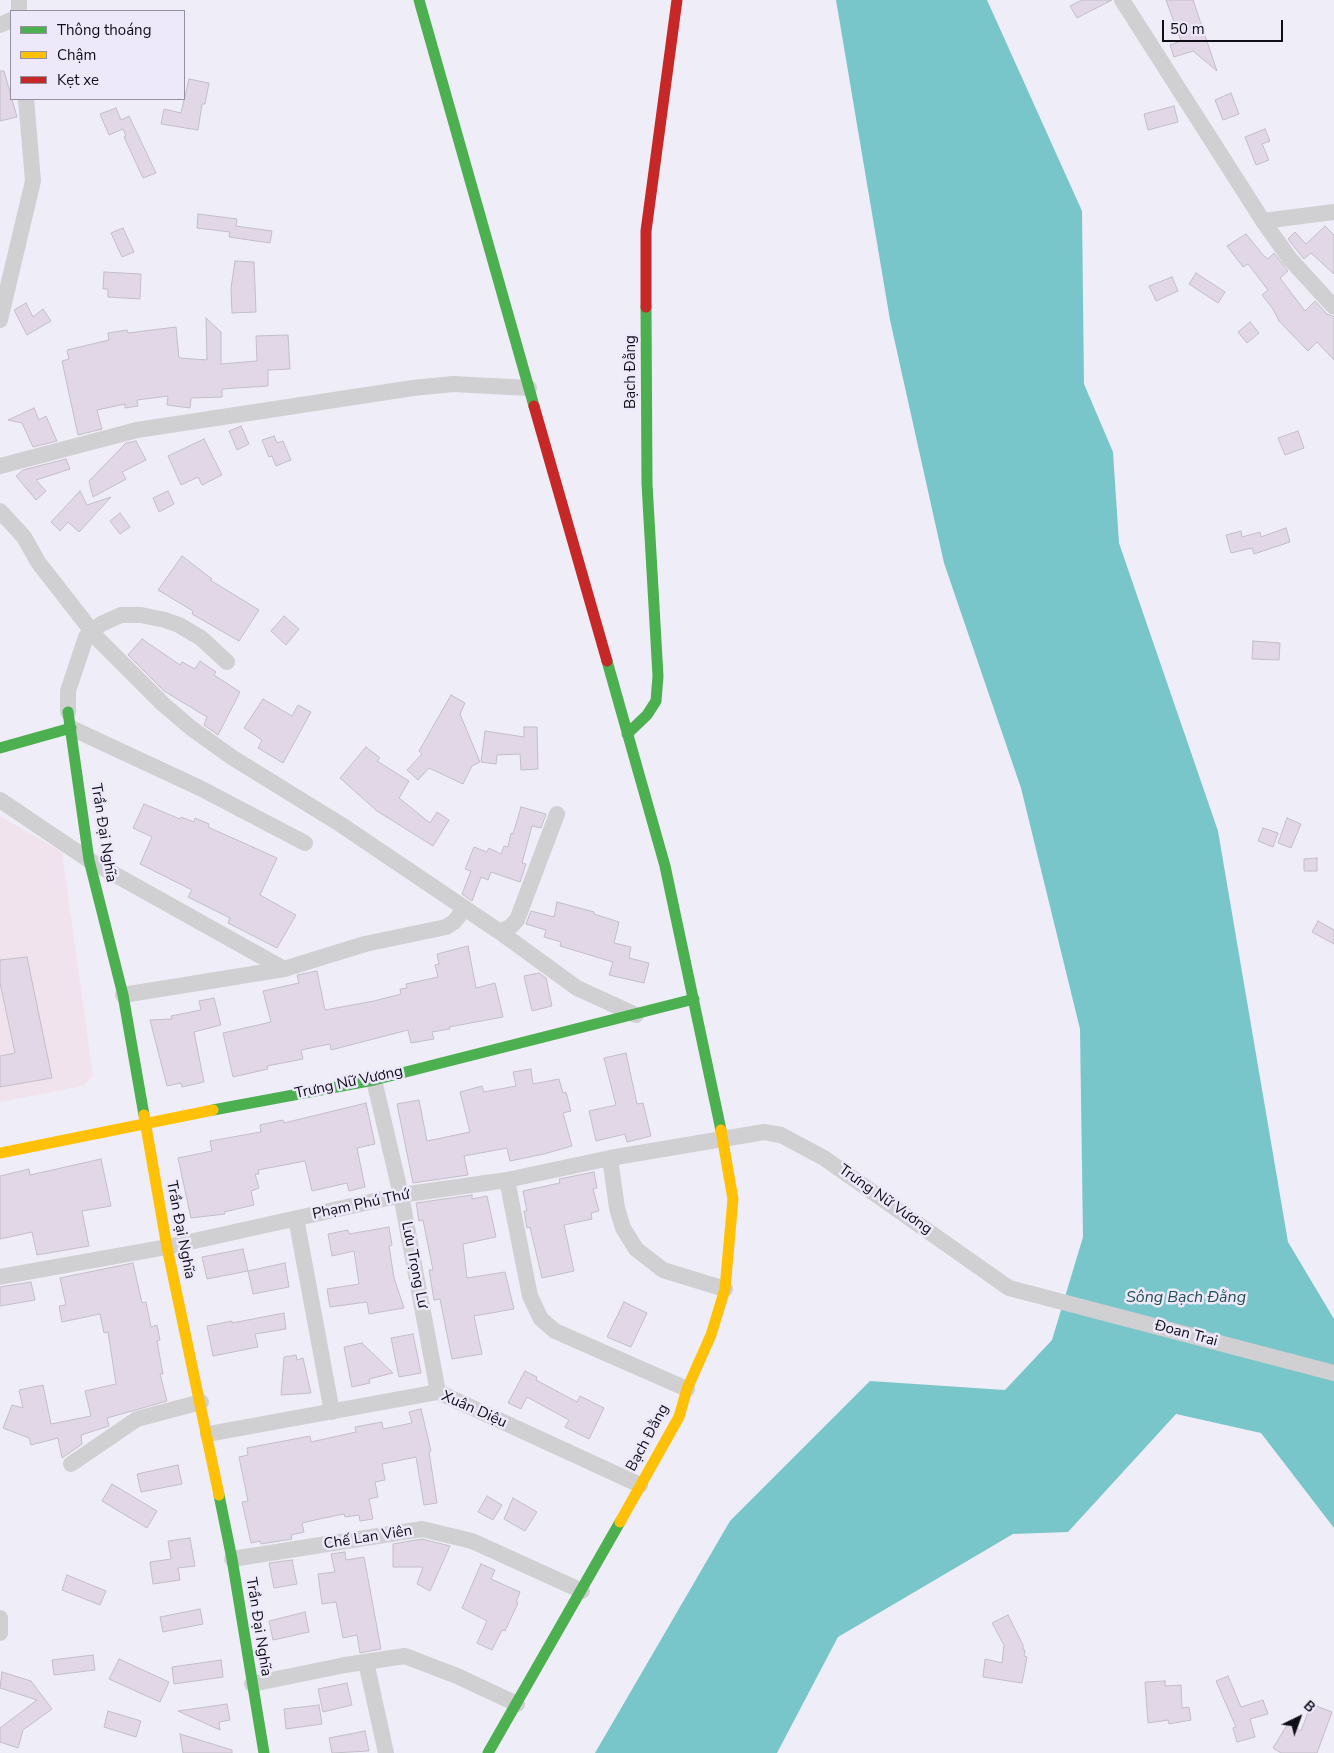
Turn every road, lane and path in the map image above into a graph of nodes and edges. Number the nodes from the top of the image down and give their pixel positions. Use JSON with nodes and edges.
{"nodes":[{"id":1,"x":419,"y":0,"type":"edge"},
{"id":2,"x":677,"y":0,"type":"edge"},
{"id":3,"x":1122,"y":0,"type":"edge"},
{"id":4,"x":26,"y":100,"type":"edge"},
{"id":5,"x":1334,"y":212,"type":"edge"},
{"id":6,"x":1263,"y":221,"type":"junction"},
{"id":7,"x":1334,"y":306,"type":"edge"},
{"id":8,"x":0,"y":320,"type":"edge"},
{"id":9,"x":529,"y":388,"type":"junction"},
{"id":10,"x":0,"y":466,"type":"edge"},
{"id":11,"x":0,"y":511,"type":"edge"},
{"id":12,"x":92,"y":632,"type":"junction"},
{"id":13,"x":227,"y":662,"type":"dead end"},
{"id":14,"x":70,"y":720,"type":"junction"},
{"id":15,"x":627,"y":734,"type":"junction"},
{"id":16,"x":0,"y":748,"type":"edge"},
{"id":17,"x":0,"y":800,"type":"edge"},
{"id":18,"x":557,"y":814,"type":"dead end"},
{"id":19,"x":305,"y":843,"type":"dead end"},
{"id":20,"x":90,"y":860,"type":"junction"},
{"id":21,"x":466,"y":908,"type":"junction"},
{"id":22,"x":500,"y":932,"type":"junction"},
{"id":23,"x":284,"y":969,"type":"junction"},
{"id":24,"x":123,"y":995,"type":"junction"},
{"id":25,"x":694,"y":998,"type":"junction"},
{"id":26,"x":636,"y":1015,"type":"junction"},
{"id":27,"x":374,"y":1080,"type":"junction"},
{"id":28,"x":146,"y":1122,"type":"junction"},
{"id":29,"x":723,"y":1137,"type":"junction"},
{"id":30,"x":0,"y":1153,"type":"edge"},
{"id":31,"x":610,"y":1158,"type":"junction"},
{"id":32,"x":508,"y":1180,"type":"junction"},
{"id":33,"x":401,"y":1195,"type":"junction"},
{"id":34,"x":296,"y":1218,"type":"junction"},
{"id":35,"x":167,"y":1247,"type":"junction"},
{"id":36,"x":0,"y":1277,"type":"edge"},
{"id":37,"x":725,"y":1289,"type":"junction"},
{"id":38,"x":1039,"y":1295,"type":"joint"},
{"id":39,"x":1334,"y":1373,"type":"edge"},
{"id":40,"x":687,"y":1389,"type":"junction"},
{"id":41,"x":438,"y":1392,"type":"junction"},
{"id":42,"x":201,"y":1402,"type":"junction"},
{"id":43,"x":332,"y":1412,"type":"junction"},
{"id":44,"x":208,"y":1434,"type":"junction"},
{"id":45,"x":71,"y":1464,"type":"dead end"},
{"id":46,"x":640,"y":1485,"type":"junction"},
{"id":47,"x":232,"y":1559,"type":"junction"},
{"id":48,"x":582,"y":1591,"type":"junction"},
{"id":49,"x":0,"y":1618,"type":"edge"},
{"id":50,"x":0,"y":1633,"type":"edge"},
{"id":51,"x":366,"y":1662,"type":"junction"},
{"id":52,"x":252,"y":1684,"type":"junction"},
{"id":53,"x":517,"y":1704,"type":"junction"},
{"id":54,"x":264,"y":1753,"type":"edge"},
{"id":55,"x":386,"y":1753,"type":"edge"},
{"id":56,"x":488,"y":1753,"type":"edge"}],
"edges":[{"from":1,"to":9,"type":"street","name":"Bạch Đằng"},
{"from":2,"to":15,"type":"street","name":"Bạch Đằng"},
{"from":3,"to":6,"type":"street"},
{"from":4,"to":8,"type":"street"},
{"from":5,"to":6,"type":"street"},
{"from":6,"to":7,"type":"street"},
{"from":9,"to":10,"type":"street"},
{"from":9,"to":15,"type":"street","name":"Bạch Đằng"},
{"from":11,"to":12,"type":"street"},
{"from":12,"to":13,"type":"street"},
{"from":12,"to":14,"type":"street"},
{"from":12,"to":21,"type":"street"},
{"from":14,"to":16,"type":"street"},
{"from":14,"to":19,"type":"street"},
{"from":14,"to":20,"type":"street","name":"Trần Đại Nghĩa"},
{"from":15,"to":25,"type":"street","name":"Bạch Đằng"},
{"from":17,"to":20,"type":"street"},
{"from":18,"to":22,"type":"street"},
{"from":20,"to":23,"type":"street"},
{"from":20,"to":24,"type":"street","name":"Trần Đại Nghĩa"},
{"from":21,"to":22,"type":"street"},
{"from":21,"to":23,"type":"street"},
{"from":22,"to":26,"type":"street"},
{"from":23,"to":24,"type":"street"},
{"from":24,"to":28,"type":"street","name":"Trần Đại Nghĩa"},
{"from":25,"to":26,"type":"street","name":"Trưng Nữ Vương"},
{"from":25,"to":29,"type":"street","name":"Bạch Đằng"},
{"from":26,"to":27,"type":"street","name":"Trưng Nữ Vương"},
{"from":27,"to":28,"type":"street","name":"Trưng Nữ Vương"},
{"from":27,"to":33,"type":"street","name":"Lưu Trọng Lư"},
{"from":28,"to":30,"type":"street","name":"Trưng Nữ Vương"},
{"from":28,"to":35,"type":"street","name":"Trần Đại Nghĩa"},
{"from":29,"to":31,"type":"street","name":"Phạm Phú Thứ"},
{"from":29,"to":37,"type":"street","name":"Bạch Đằng"},
{"from":29,"to":38,"type":"street","name":"Trưng Nữ Vương"},
{"from":31,"to":32,"type":"street","name":"Phạm Phú Thứ"},
{"from":31,"to":37,"type":"street"},
{"from":32,"to":33,"type":"street","name":"Phạm Phú Thứ"},
{"from":32,"to":40,"type":"street"},
{"from":33,"to":34,"type":"street","name":"Phạm Phú Thứ"},
{"from":33,"to":41,"type":"street","name":"Lưu Trọng Lư"},
{"from":34,"to":35,"type":"street","name":"Phạm Phú Thứ"},
{"from":34,"to":43,"type":"street"},
{"from":35,"to":36,"type":"street","name":"Phạm Phú Thứ"},
{"from":35,"to":42,"type":"street","name":"Trần Đại Nghĩa"},
{"from":37,"to":40,"type":"street","name":"Bạch Đằng"},
{"from":38,"to":39,"type":"street","name":"Đoan Trai"},
{"from":40,"to":46,"type":"street","name":"Bạch Đằng"},
{"from":41,"to":43,"type":"street","name":"Xuân Diệu"},
{"from":41,"to":46,"type":"street","name":"Xuân Diệu"},
{"from":42,"to":44,"type":"street","name":"Trần Đại Nghĩa"},
{"from":42,"to":45,"type":"street"},
{"from":43,"to":44,"type":"street","name":"Xuân Diệu"},
{"from":44,"to":47,"type":"street","name":"Trần Đại Nghĩa"},
{"from":46,"to":48,"type":"street","name":"Bạch Đằng"},
{"from":47,"to":48,"type":"street","name":"Chế Lan Viên"},
{"from":47,"to":52,"type":"street","name":"Trần Đại Nghĩa"},
{"from":48,"to":53,"type":"street","name":"Bạch Đằng"},
{"from":49,"to":50,"type":"street"},
{"from":51,"to":52,"type":"street"},
{"from":51,"to":53,"type":"street"},
{"from":51,"to":55,"type":"street"},
{"from":52,"to":54,"type":"street","name":"Trần Đại Nghĩa"},
{"from":53,"to":56,"type":"street","name":"Bạch Đằng"}]}
